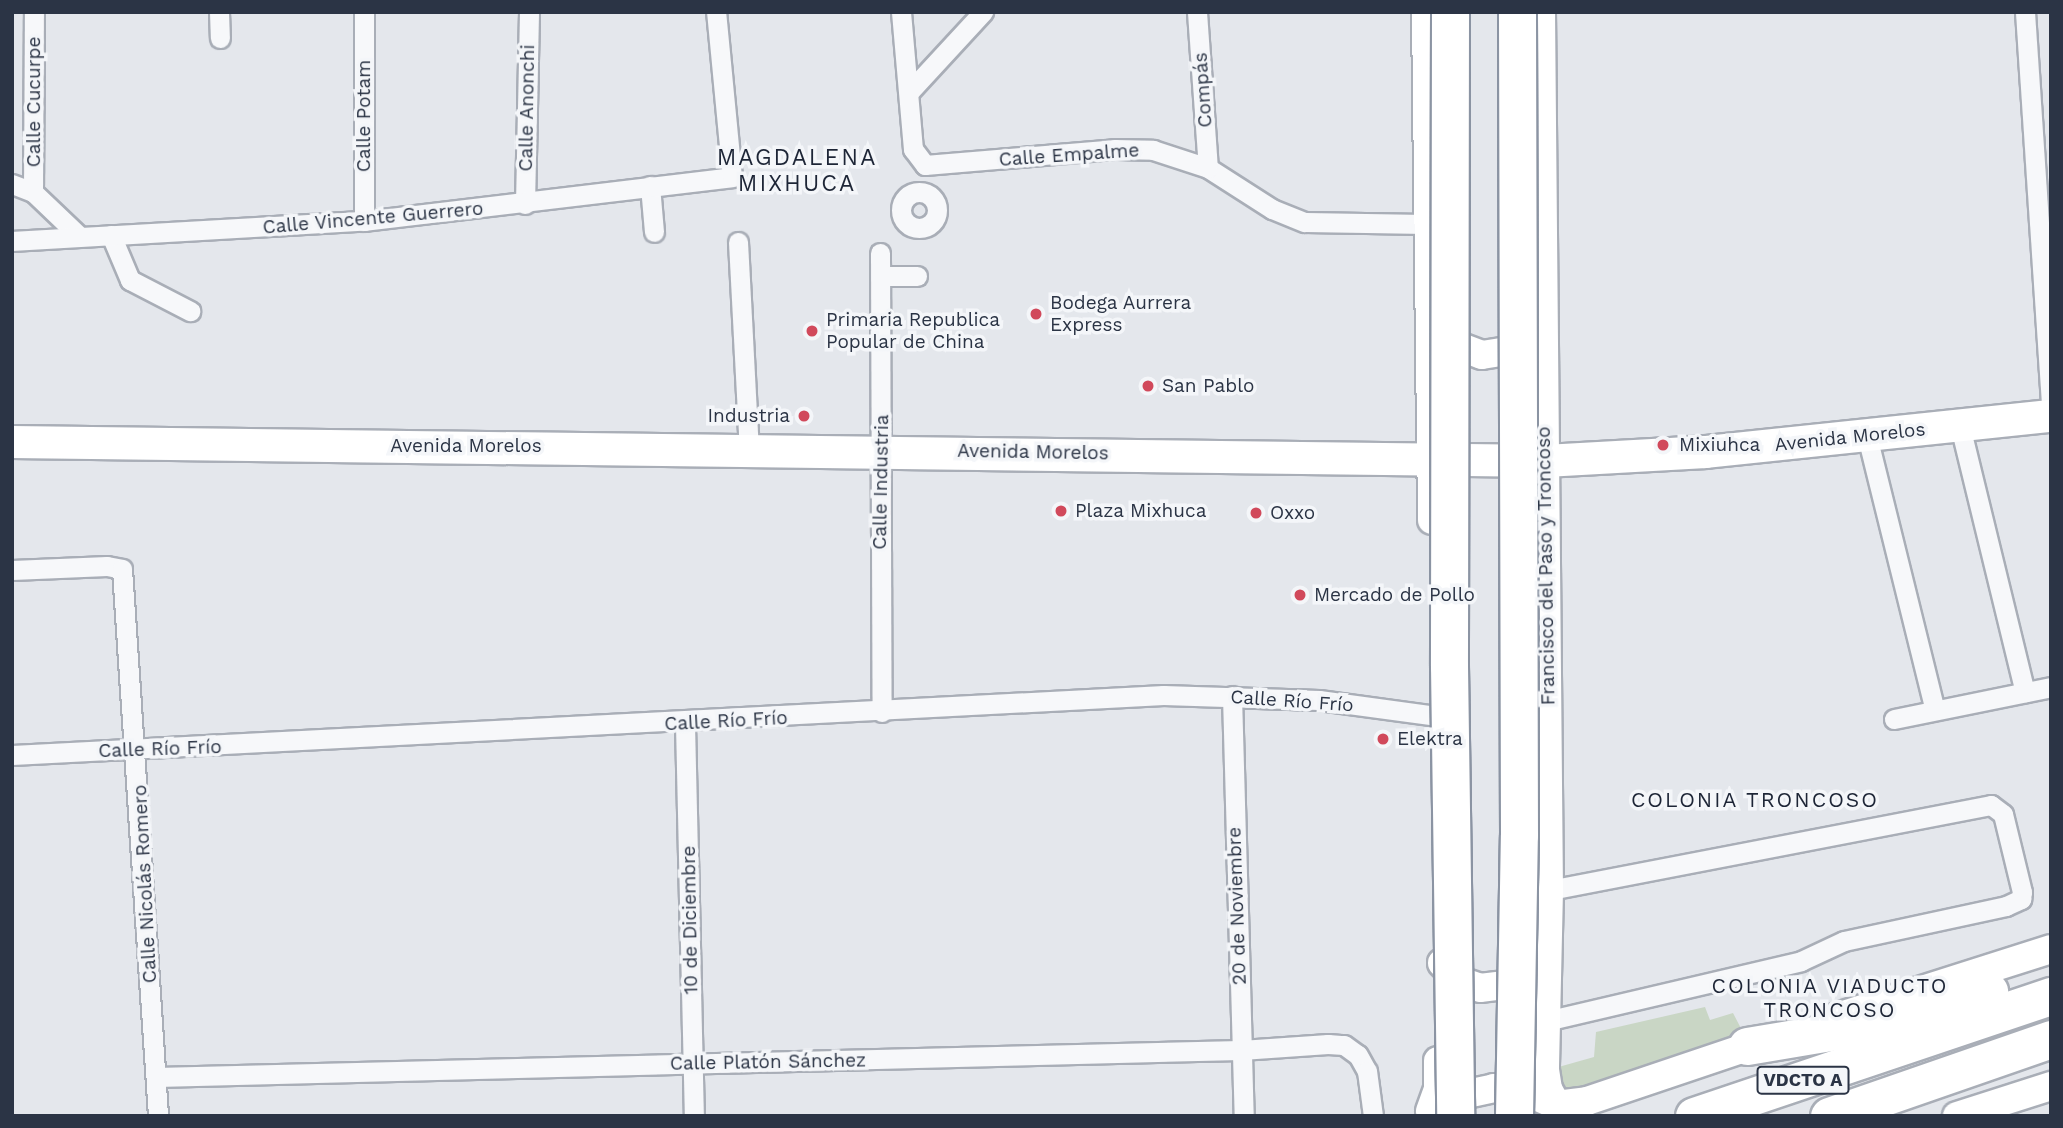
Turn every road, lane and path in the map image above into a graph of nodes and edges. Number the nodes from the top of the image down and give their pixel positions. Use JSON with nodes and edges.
{"nodes":[{"id":1,"x":34,"y":12,"type":"edge"},
{"id":2,"x":219,"y":12,"type":"edge"},
{"id":3,"x":364,"y":12,"type":"edge"},
{"id":4,"x":529,"y":12,"type":"edge"},
{"id":5,"x":716,"y":12,"type":"edge"},
{"id":6,"x":901,"y":12,"type":"edge"},
{"id":7,"x":983,"y":12,"type":"edge"},
{"id":8,"x":1197,"y":12,"type":"edge"},
{"id":9,"x":1426,"y":12,"type":"edge"},
{"id":10,"x":1450,"y":12,"type":"edge"},
{"id":11,"x":1517,"y":12,"type":"edge"},
{"id":12,"x":1541,"y":12,"type":"edge"},
{"id":13,"x":2025,"y":12,"type":"edge"},
{"id":14,"x":220,"y":38,"type":"dead end"},
{"id":15,"x":910,"y":91,"type":"junction"},
{"id":16,"x":925,"y":165,"type":"junction"},
{"id":17,"x":1209,"y":168,"type":"junction"},
{"id":18,"x":12,"y":184,"type":"edge"},
{"id":19,"x":650,"y":186,"type":"junction"},
{"id":20,"x":33,"y":192,"type":"junction"},
{"id":21,"x":926,"y":194,"type":"dead end"},
{"id":22,"x":525,"y":204,"type":"junction"},
{"id":23,"x":364,"y":221,"type":"junction"},
{"id":24,"x":1426,"y":224,"type":"junction"},
{"id":25,"x":654,"y":232,"type":"dead end"},
{"id":26,"x":111,"y":235,"type":"junction"},
{"id":27,"x":79,"y":236,"type":"junction"},
{"id":28,"x":12,"y":241,"type":"edge"},
{"id":29,"x":738,"y":242,"type":"dead end"},
{"id":30,"x":880,"y":253,"type":"dead end"},
{"id":31,"x":881,"y":276,"type":"junction"},
{"id":32,"x":917,"y":276,"type":"dead end"},
{"id":33,"x":190,"y":312,"type":"dead end"},
{"id":34,"x":1542,"y":321,"type":"junction"},
{"id":35,"x":1431,"y":324,"type":"junction"},
{"id":36,"x":2051,"y":402,"type":"edge"},
{"id":37,"x":2051,"y":416,"type":"edge"},
{"id":38,"x":1960,"y":426,"type":"junction"},
{"id":39,"x":1867,"y":436,"type":"junction"},
{"id":40,"x":12,"y":442,"type":"edge"},
{"id":41,"x":749,"y":449,"type":"junction"},
{"id":42,"x":879,"y":450,"type":"junction"},
{"id":43,"x":1430,"y":458,"type":"junction"},
{"id":44,"x":1545,"y":461,"type":"junction"},
{"id":45,"x":12,"y":570,"type":"edge"},
{"id":46,"x":2051,"y":687,"type":"edge"},
{"id":47,"x":2025,"y":692,"type":"junction"},
{"id":48,"x":1231,"y":696,"type":"junction"},
{"id":49,"x":1935,"y":710,"type":"junction"},
{"id":50,"x":882,"y":712,"type":"junction"},
{"id":51,"x":1438,"y":716,"type":"junction"},
{"id":52,"x":1894,"y":719,"type":"dead end"},
{"id":53,"x":685,"y":724,"type":"junction"},
{"id":54,"x":136,"y":750,"type":"junction"},
{"id":55,"x":12,"y":755,"type":"edge"},
{"id":56,"x":1549,"y":890,"type":"junction"},
{"id":57,"x":2051,"y":949,"type":"edge"},
{"id":58,"x":1548,"y":952,"type":"junction"},
{"id":59,"x":1438,"y":958,"type":"junction"},
{"id":60,"x":2051,"y":972,"type":"edge"},
{"id":61,"x":2051,"y":996,"type":"edge"},
{"id":62,"x":1546,"y":1021,"type":"junction"},
{"id":63,"x":2051,"y":1039,"type":"edge"},
{"id":64,"x":1747,"y":1046,"type":"junction"},
{"id":65,"x":1241,"y":1050,"type":"junction"},
{"id":66,"x":693,"y":1064,"type":"junction"},
{"id":67,"x":2051,"y":1064,"type":"edge"},
{"id":68,"x":156,"y":1077,"type":"junction"},
{"id":69,"x":2051,"y":1086,"type":"edge"},
{"id":70,"x":1559,"y":1110,"type":"edge"},
{"id":71,"x":1436,"y":1114,"type":"edge"},
{"id":72,"x":158,"y":1116,"type":"edge"},
{"id":73,"x":694,"y":1116,"type":"edge"},
{"id":74,"x":1244,"y":1116,"type":"edge"},
{"id":75,"x":1373,"y":1116,"type":"edge"},
{"id":76,"x":1514,"y":1116,"type":"edge"},
{"id":77,"x":1694,"y":1116,"type":"edge"},
{"id":78,"x":1829,"y":1116,"type":"edge"},
{"id":79,"x":1906,"y":1116,"type":"edge"},
{"id":80,"x":1957,"y":1116,"type":"edge"}],
"edges":[{"from":1,"to":20,"type":"street","name":"Calle Cucurpe"},
{"from":2,"to":14,"type":"street"},
{"from":3,"to":23,"type":"street","name":"Calle Potam"},
{"from":4,"to":22,"type":"street","name":"Calle Anonchi"},
{"from":5,"to":19,"type":"street","name":"Calle Vincente Guerrero"},
{"from":6,"to":15,"type":"street"},
{"from":7,"to":15,"type":"street"},
{"from":8,"to":17,"type":"street","name":"Compás"},
{"from":9,"to":24,"type":"main road"},
{"from":10,"to":71,"type":"highway","bridge":true},
{"from":11,"to":76,"type":"highway","name":"Francisco del Paso y Troncoso","bridge":true},
{"from":12,"to":34,"type":"main road","name":"Francisco del Paso y Troncoso"},
{"from":13,"to":36,"type":"street"},
{"from":15,"to":16,"type":"street"},
{"from":16,"to":17,"type":"street","name":"Calle Empalme"},
{"from":16,"to":21,"type":"street"},
{"from":17,"to":24,"type":"street","name":"Calle Empalme"},
{"from":18,"to":20,"type":"street"},
{"from":19,"to":22,"type":"street","name":"Calle Vincente Guerrero"},
{"from":19,"to":25,"type":"street"},
{"from":20,"to":27,"type":"street"},
{"from":22,"to":23,"type":"street","name":"Calle Vincente Guerrero"},
{"from":23,"to":26,"type":"street","name":"Calle Vincente Guerrero"},
{"from":24,"to":35,"type":"main road"},
{"from":26,"to":27,"type":"street","name":"Calle Vincente Guerrero"},
{"from":26,"to":33,"type":"street"},
{"from":27,"to":28,"type":"street","name":"Calle Vincente Guerrero"},
{"from":29,"to":41,"type":"street"},
{"from":30,"to":31,"type":"street","name":"Calle Industria"},
{"from":31,"to":32,"type":"street"},
{"from":31,"to":42,"type":"street","name":"Calle Industria"},
{"from":34,"to":35,"type":"main road"},
{"from":34,"to":44,"type":"main road","name":"Francisco del Paso y Troncoso"},
{"from":35,"to":43,"type":"main road"},
{"from":37,"to":38,"type":"main road","name":"Avenida Morelos"},
{"from":38,"to":39,"type":"main road","name":"Avenida Morelos"},
{"from":38,"to":47,"type":"street"},
{"from":39,"to":44,"type":"main road","name":"Avenida Morelos"},
{"from":39,"to":49,"type":"street"},
{"from":40,"to":41,"type":"main road","name":"Avenida Morelos"},
{"from":41,"to":42,"type":"main road","name":"Avenida Morelos"},
{"from":42,"to":43,"type":"main road","name":"Avenida Morelos"},
{"from":42,"to":50,"type":"street","name":"Calle Industria"},
{"from":43,"to":44,"type":"main road","name":"Avenida Morelos"},
{"from":43,"to":51,"type":"main road"},
{"from":44,"to":56,"type":"main road","name":"Francisco del Paso y Troncoso"},
{"from":45,"to":54,"type":"street","name":"Calle Nicolás Romero"},
{"from":46,"to":47,"type":"street"},
{"from":47,"to":49,"type":"street"},
{"from":48,"to":50,"type":"street","name":"Calle Río Frío"},
{"from":48,"to":51,"type":"street","name":"Calle Río Frío"},
{"from":48,"to":65,"type":"street","name":"20 de Noviembre"},
{"from":49,"to":52,"type":"street"},
{"from":50,"to":53,"type":"street","name":"Calle Río Frío"},
{"from":51,"to":59,"type":"main road"},
{"from":53,"to":54,"type":"street","name":"Calle Río Frío"},
{"from":53,"to":66,"type":"street","name":"10 de Diciembre"},
{"from":54,"to":55,"type":"street","name":"Calle Río Frío"},
{"from":54,"to":68,"type":"street","name":"Calle Nicolás Romero"},
{"from":56,"to":58,"type":"main road","name":"Francisco del Paso y Troncoso"},
{"from":56,"to":62,"type":"street"},
{"from":57,"to":64,"type":"main road"},
{"from":58,"to":59,"type":"main road"},
{"from":58,"to":62,"type":"main road","name":"Francisco del Paso y Troncoso"},
{"from":59,"to":71,"type":"main road"},
{"from":60,"to":64,"type":"highway"},
{"from":61,"to":77,"type":"highway","number":"VDCTO A"},
{"from":62,"to":70,"type":"main road","name":"Francisco del Paso y Troncoso"},
{"from":63,"to":78,"type":"highway","number":"VDCTO A"},
{"from":64,"to":70,"type":"main road"},
{"from":65,"to":66,"type":"street","name":"Calle Platón Sánchez"},
{"from":65,"to":74,"type":"street","name":"20 de Noviembre"},
{"from":65,"to":75,"type":"street","name":"Calle Platón Sánchez"},
{"from":66,"to":68,"type":"street","name":"Calle Platón Sánchez"},
{"from":66,"to":73,"type":"street","name":"10 de Diciembre"},
{"from":67,"to":79,"type":"highway"},
{"from":68,"to":72,"type":"street","name":"Calle Nicolás Romero"},
{"from":69,"to":80,"type":"main road"},
{"from":70,"to":71,"type":"main road"}]}
